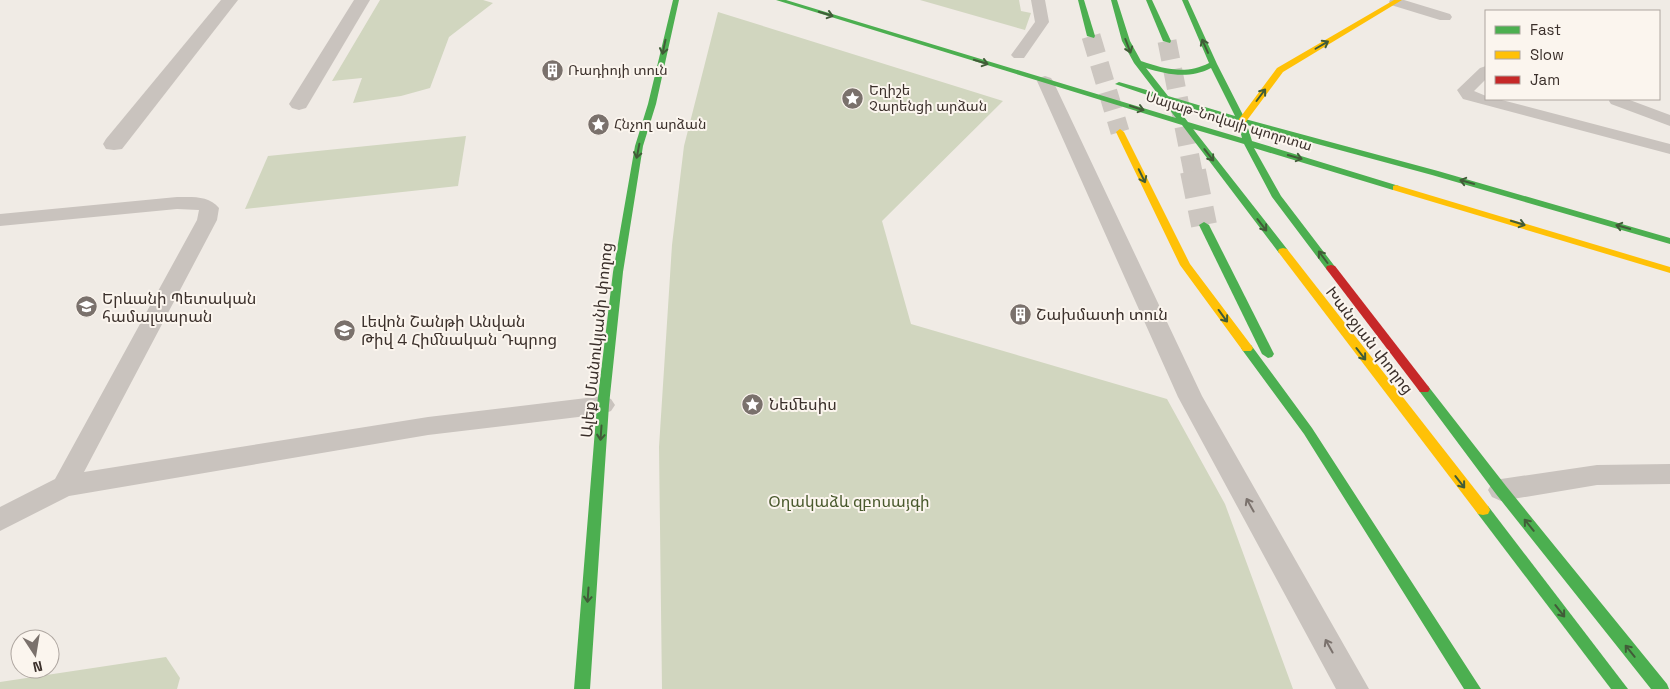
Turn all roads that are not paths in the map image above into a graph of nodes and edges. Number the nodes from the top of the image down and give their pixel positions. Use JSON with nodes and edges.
{"nodes":[{"id":1,"x":230,"y":0,"type":"edge"},
{"id":2,"x":362,"y":0,"type":"edge"},
{"id":3,"x":676,"y":0,"type":"edge"},
{"id":4,"x":779,"y":0,"type":"edge"},
{"id":5,"x":1038,"y":0,"type":"edge"},
{"id":6,"x":1081,"y":0,"type":"edge"},
{"id":7,"x":1114,"y":0,"type":"edge"},
{"id":8,"x":1149,"y":0,"type":"edge"},
{"id":9,"x":1185,"y":0,"type":"edge"},
{"id":10,"x":1398,"y":1,"type":"edge"},
{"id":11,"x":1445,"y":17,"type":"dead end"},
{"id":12,"x":1090,"y":36,"type":"tunnel mouth"},
{"id":13,"x":1168,"y":41,"type":"tunnel mouth"},
{"id":14,"x":1019,"y":55,"type":"dead end"},
{"id":15,"x":1138,"y":63,"type":"junction"},
{"id":16,"x":1213,"y":64,"type":"junction"},
{"id":17,"x":1485,"y":72,"type":"edge"},
{"id":18,"x":1045,"y":81,"type":"junction"},
{"id":19,"x":1110,"y":82,"type":"dead end"},
{"id":20,"x":1162,"y":96,"type":"junction"},
{"id":21,"x":1485,"y":100,"type":"edge"},
{"id":22,"x":1485,"y":100,"type":"edge"},
{"id":23,"x":1618,"y":100,"type":"edge"},
{"id":24,"x":299,"y":104,"type":"dead end"},
{"id":25,"x":1670,"y":120,"type":"edge"},
{"id":26,"x":1242,"y":121,"type":"junction"},
{"id":27,"x":1186,"y":124,"type":"junction"},
{"id":28,"x":1120,"y":132,"type":"tunnel mouth"},
{"id":29,"x":114,"y":144,"type":"dead end"},
{"id":30,"x":1248,"y":144,"type":"junction"},
{"id":31,"x":1670,"y":149,"type":"edge"},
{"id":32,"x":0,"y":220,"type":"edge"},
{"id":33,"x":1204,"y":225,"type":"tunnel mouth"},
{"id":34,"x":1670,"y":241,"type":"edge"},
{"id":35,"x":1670,"y":270,"type":"edge"},
{"id":36,"x":603,"y":405,"type":"junction"},
{"id":37,"x":1308,"y":431,"type":"junction"},
{"id":38,"x":1670,"y":474,"type":"edge"},
{"id":39,"x":64,"y":486,"type":"junction"},
{"id":40,"x":1501,"y":490,"type":"junction"},
{"id":41,"x":0,"y":520,"type":"edge"},
{"id":42,"x":582,"y":689,"type":"edge"},
{"id":43,"x":1353,"y":689,"type":"edge"},
{"id":44,"x":1473,"y":689,"type":"edge"},
{"id":45,"x":1620,"y":689,"type":"edge"},
{"id":46,"x":1662,"y":689,"type":"edge"}],
"edges":[{"from":1,"to":29,"type":"street"},
{"from":2,"to":24,"type":"street"},
{"from":3,"to":36,"type":"main road","name":"Ալեք Մանուկյանի փողոց","one_way":true},
{"from":4,"to":18,"type":"main road","name":"Սայաթ-Նովայի պողոտա","one_way":true},
{"from":5,"to":14,"type":"lane"},
{"from":6,"to":12,"type":"main road"},
{"from":7,"to":15,"type":"main road","name":"Խանջյան փողոց","one_way":true},
{"from":8,"to":13,"type":"main road"},
{"from":16,"to":9,"type":"main road","name":"Խանջյան փողոց","one_way":true},
{"from":10,"to":11,"type":"lane"},
{"from":26,"to":10,"type":"main road","one_way":true},
{"from":15,"to":16,"type":"main road"},
{"from":15,"to":20,"type":"main road","name":"Խանջյան փողոց"},
{"from":16,"to":26,"type":"main road","name":"Խանջյան փողոց"},
{"from":17,"to":21,"type":"lane"},
{"from":18,"to":27,"type":"main road","name":"Սայաթ-Նովայի պողոտա","one_way":true},
{"from":43,"to":18,"type":"lane","one_way":true},
{"from":19,"to":20,"type":"main road","name":"Սայաթ-Նովայի պողոտա"},
{"from":20,"to":26,"type":"main road","name":"Սայաթ-Նովայի պողոտա"},
{"from":20,"to":27,"type":"main road","name":"Խանջյան փողոց"},
{"from":22,"to":31,"type":"lane"},
{"from":23,"to":25,"type":"lane"},
{"from":26,"to":30,"type":"main road","name":"Խանջյան փողոց"},
{"from":34,"to":26,"type":"main road","name":"Սայաթ-Նովայի պողոտա","one_way":true},
{"from":27,"to":30,"type":"main road","name":"Սայաթ-Նովայի պողոտա"},
{"from":27,"to":45,"type":"main road","name":"Խանջյան փողոց","one_way":true},
{"from":28,"to":37,"type":"main road","one_way":true},
{"from":30,"to":35,"type":"main road","name":"Սայաթ-Նովայի պողոտա","one_way":true},
{"from":40,"to":30,"type":"main road","name":"Խանջյան փողոց","one_way":true},
{"from":32,"to":39,"type":"lane"},
{"from":33,"to":37,"type":"main road"},
{"from":36,"to":39,"type":"lane"},
{"from":36,"to":42,"type":"main road","name":"Ալեք Մանուկյանի փողոց","one_way":true},
{"from":37,"to":44,"type":"main road"},
{"from":38,"to":40,"type":"lane"},
{"from":39,"to":41,"type":"lane"},
{"from":46,"to":40,"type":"main road","name":"Խանջյան փողոց","one_way":true}]}
